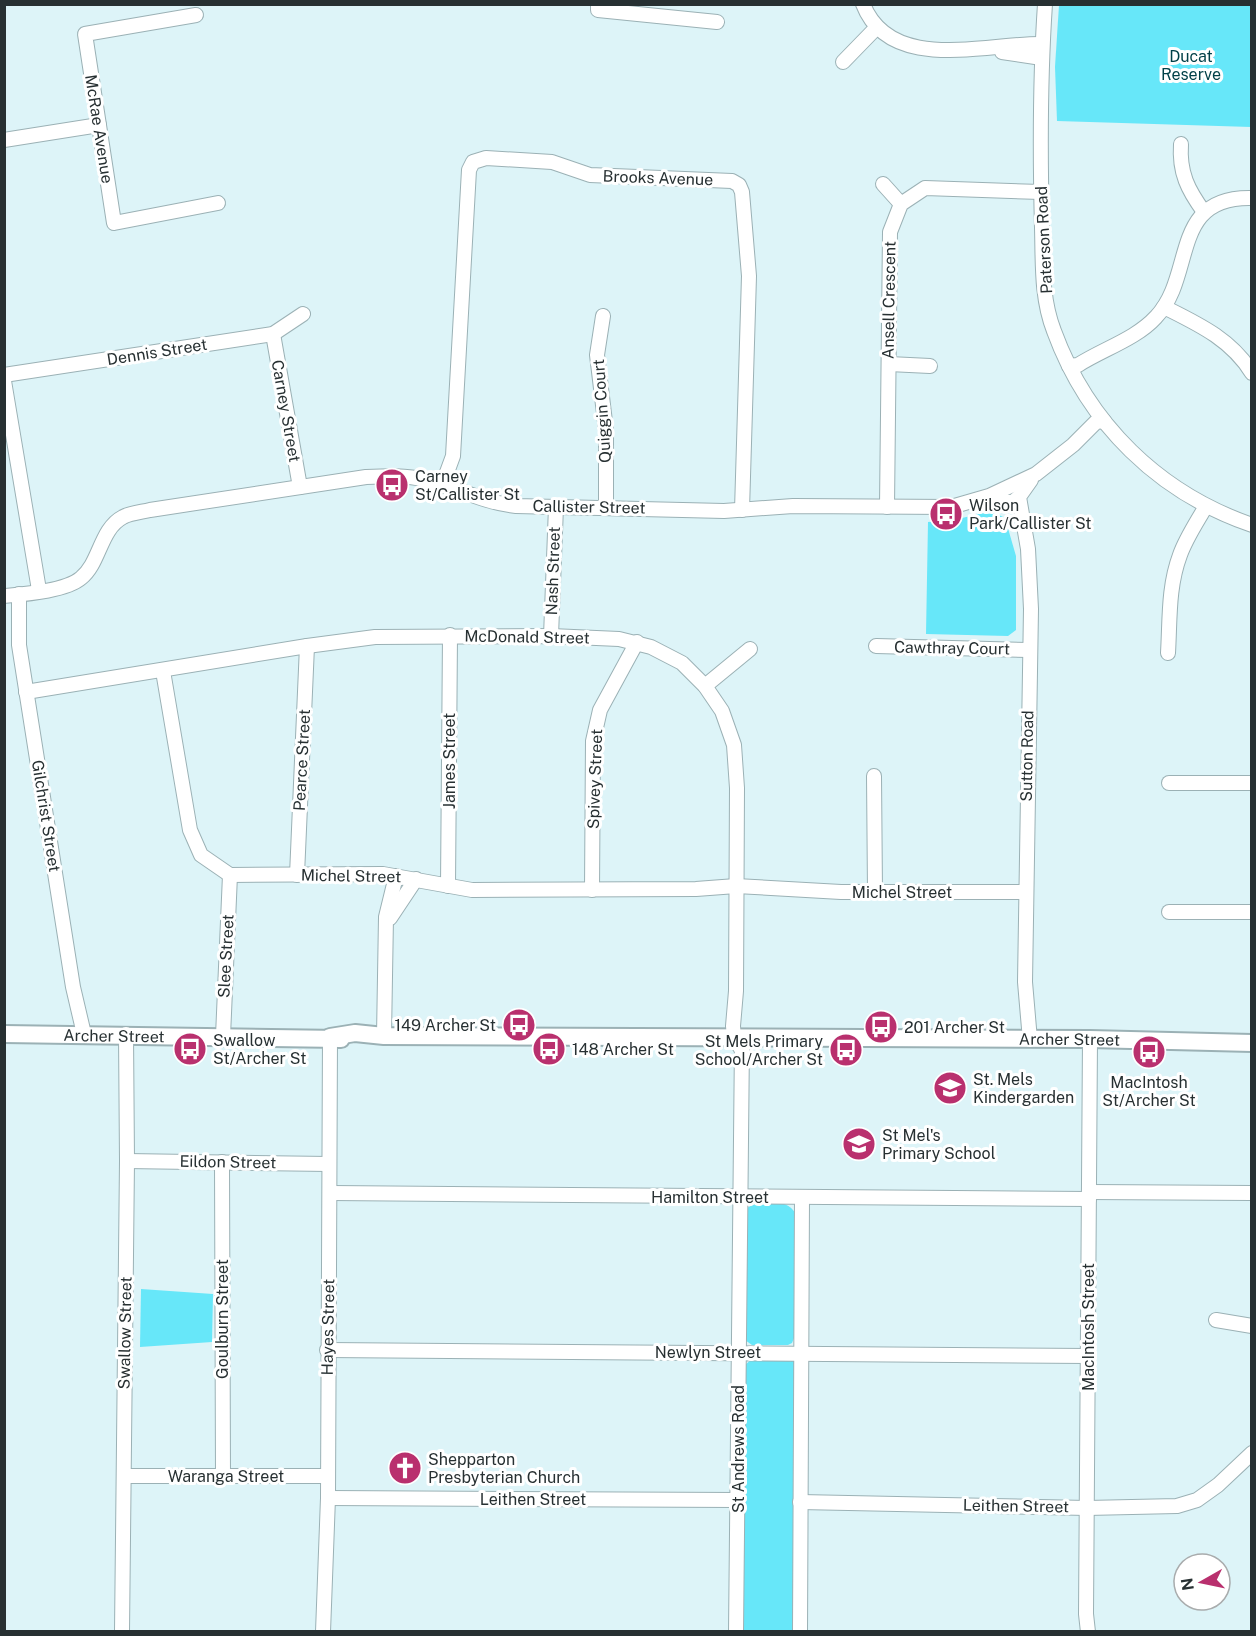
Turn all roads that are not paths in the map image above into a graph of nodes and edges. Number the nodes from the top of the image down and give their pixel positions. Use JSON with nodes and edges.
{"nodes":[{"id":1,"x":598,"y":4,"type":"edge"},
{"id":2,"x":863,"y":4,"type":"edge"},
{"id":3,"x":1045,"y":4,"type":"edge"},
{"id":4,"x":196,"y":15,"type":"dead end"},
{"id":5,"x":717,"y":22,"type":"dead end"},
{"id":6,"x":877,"y":27,"type":"junction"},
{"id":7,"x":1042,"y":51,"type":"junction"},
{"id":8,"x":843,"y":62,"type":"dead end"},
{"id":9,"x":99,"y":124,"type":"junction"},
{"id":10,"x":4,"y":140,"type":"edge"},
{"id":11,"x":1181,"y":144,"type":"dead end"},
{"id":12,"x":883,"y":184,"type":"dead end"},
{"id":13,"x":1041,"y":192,"type":"junction"},
{"id":14,"x":1251,"y":198,"type":"edge"},
{"id":15,"x":218,"y":203,"type":"dead end"},
{"id":16,"x":901,"y":204,"type":"junction"},
{"id":17,"x":1204,"y":212,"type":"junction"},
{"id":18,"x":1164,"y":307,"type":"junction"},
{"id":19,"x":303,"y":314,"type":"dead end"},
{"id":20,"x":603,"y":316,"type":"dead end"},
{"id":21,"x":273,"y":334,"type":"junction"},
{"id":22,"x":889,"y":364,"type":"junction"},
{"id":23,"x":930,"y":366,"type":"dead end"},
{"id":24,"x":1069,"y":366,"type":"junction"},
{"id":25,"x":1251,"y":373,"type":"edge"},
{"id":26,"x":4,"y":375,"type":"edge"},
{"id":27,"x":4,"y":381,"type":"edge"},
{"id":28,"x":1104,"y":421,"type":"junction"},
{"id":29,"x":442,"y":486,"type":"junction"},
{"id":30,"x":300,"y":487,"type":"junction"},
{"id":31,"x":1011,"y":495,"type":"junction"},
{"id":32,"x":1206,"y":506,"type":"junction"},
{"id":33,"x":556,"y":507,"type":"junction"},
{"id":34,"x":887,"y":507,"type":"junction"},
{"id":35,"x":606,"y":508,"type":"junction"},
{"id":36,"x":742,"y":510,"type":"junction"},
{"id":37,"x":1251,"y":525,"type":"edge"},
{"id":38,"x":39,"y":590,"type":"junction"},
{"id":39,"x":11,"y":595,"type":"edge"},
{"id":40,"x":450,"y":635,"type":"junction"},
{"id":41,"x":551,"y":636,"type":"junction"},
{"id":42,"x":637,"y":642,"type":"junction"},
{"id":43,"x":307,"y":646,"type":"junction"},
{"id":44,"x":876,"y":646,"type":"dead end"},
{"id":45,"x":750,"y":649,"type":"dead end"},
{"id":46,"x":1029,"y":650,"type":"junction"},
{"id":47,"x":1168,"y":652,"type":"dead end"},
{"id":48,"x":163,"y":671,"type":"junction"},
{"id":49,"x":705,"y":686,"type":"junction"},
{"id":50,"x":26,"y":692,"type":"junction"},
{"id":51,"x":874,"y":776,"type":"dead end"},
{"id":52,"x":1169,"y":783,"type":"dead end"},
{"id":53,"x":1251,"y":783,"type":"edge"},
{"id":54,"x":230,"y":875,"type":"junction"},
{"id":55,"x":297,"y":875,"type":"junction"},
{"id":56,"x":396,"y":876,"type":"junction"},
{"id":57,"x":416,"y":879,"type":"junction"},
{"id":58,"x":448,"y":886,"type":"junction"},
{"id":59,"x":592,"y":890,"type":"junction"},
{"id":60,"x":736,"y":890,"type":"junction"},
{"id":61,"x":874,"y":892,"type":"junction"},
{"id":62,"x":1025,"y":892,"type":"junction"},
{"id":63,"x":1169,"y":912,"type":"dead end"},
{"id":64,"x":1251,"y":912,"type":"edge"},
{"id":65,"x":385,"y":928,"type":"junction"},
{"id":66,"x":4,"y":1034,"type":"edge"},
{"id":67,"x":78,"y":1034,"type":"junction"},
{"id":68,"x":126,"y":1034,"type":"junction"},
{"id":69,"x":223,"y":1036,"type":"junction"},
{"id":70,"x":384,"y":1036,"type":"junction"},
{"id":71,"x":330,"y":1037,"type":"junction"},
{"id":72,"x":1090,"y":1039,"type":"junction"},
{"id":73,"x":1024,"y":1040,"type":"junction"},
{"id":74,"x":739,"y":1042,"type":"junction"},
{"id":75,"x":1251,"y":1043,"type":"edge"},
{"id":76,"x":127,"y":1161,"type":"junction"},
{"id":77,"x":222,"y":1162,"type":"junction"},
{"id":78,"x":329,"y":1164,"type":"junction"},
{"id":79,"x":331,"y":1193,"type":"junction"},
{"id":80,"x":1251,"y":1193,"type":"edge"},
{"id":81,"x":1089,"y":1196,"type":"junction"},
{"id":82,"x":802,"y":1197,"type":"junction"},
{"id":83,"x":739,"y":1198,"type":"junction"},
{"id":84,"x":1216,"y":1320,"type":"dead end"},
{"id":85,"x":1251,"y":1326,"type":"edge"},
{"id":86,"x":327,"y":1350,"type":"junction"},
{"id":87,"x":738,"y":1352,"type":"junction"},
{"id":88,"x":801,"y":1353,"type":"junction"},
{"id":89,"x":1088,"y":1356,"type":"junction"},
{"id":90,"x":1251,"y":1453,"type":"edge"},
{"id":91,"x":124,"y":1476,"type":"junction"},
{"id":92,"x":223,"y":1476,"type":"junction"},
{"id":93,"x":328,"y":1476,"type":"junction"},
{"id":94,"x":328,"y":1498,"type":"junction"},
{"id":95,"x":738,"y":1500,"type":"junction"},
{"id":96,"x":800,"y":1502,"type":"junction"},
{"id":97,"x":1087,"y":1508,"type":"junction"},
{"id":98,"x":1086,"y":1614,"type":"junction"},
{"id":99,"x":325,"y":1616,"type":"junction"},
{"id":100,"x":122,"y":1632,"type":"edge"},
{"id":101,"x":323,"y":1632,"type":"edge"},
{"id":102,"x":329,"y":1632,"type":"edge"},
{"id":103,"x":735,"y":1632,"type":"edge"},
{"id":104,"x":800,"y":1632,"type":"edge"},
{"id":105,"x":1082,"y":1632,"type":"edge"},
{"id":106,"x":1088,"y":1632,"type":"edge"}],
"edges":[{"from":1,"to":5,"type":"street"},
{"from":2,"to":6,"type":"street"},
{"from":3,"to":7,"type":"street","name":"Paterson Road"},
{"from":4,"to":9,"type":"street","name":"McRae Avenue"},
{"from":6,"to":7,"type":"street"},
{"from":6,"to":8,"type":"street"},
{"from":7,"to":13,"type":"street","name":"Paterson Road"},
{"from":9,"to":10,"type":"street"},
{"from":9,"to":15,"type":"street","name":"McRae Avenue"},
{"from":11,"to":17,"type":"street"},
{"from":12,"to":16,"type":"street"},
{"from":13,"to":16,"type":"street"},
{"from":13,"to":24,"type":"street","name":"Paterson Road"},
{"from":14,"to":17,"type":"street"},
{"from":16,"to":22,"type":"street","name":"Ansell Crescent"},
{"from":17,"to":18,"type":"street"},
{"from":18,"to":24,"type":"street"},
{"from":18,"to":25,"type":"street"},
{"from":19,"to":21,"type":"street","name":"Dennis Street"},
{"from":20,"to":35,"type":"street","name":"Quiggin Court"},
{"from":21,"to":26,"type":"street","name":"Dennis Street"},
{"from":21,"to":30,"type":"street","name":"Carney Street"},
{"from":22,"to":23,"type":"street"},
{"from":22,"to":34,"type":"street","name":"Ansell Crescent"},
{"from":24,"to":28,"type":"street","name":"Paterson Road"},
{"from":27,"to":38,"type":"street"},
{"from":28,"to":31,"type":"street","name":"Callister Street"},
{"from":28,"to":32,"type":"street","name":"Paterson Road"},
{"from":29,"to":30,"type":"street","name":"Callister Street"},
{"from":29,"to":33,"type":"street","name":"Callister Street"},
{"from":29,"to":36,"type":"street","name":"Brooks Avenue"},
{"from":30,"to":38,"type":"street","name":"Callister Street"},
{"from":31,"to":34,"type":"street","name":"Callister Street"},
{"from":31,"to":46,"type":"street","name":"Sutton Road"},
{"from":32,"to":37,"type":"street","name":"Paterson Road"},
{"from":32,"to":47,"type":"street"},
{"from":33,"to":35,"type":"street","name":"Callister Street"},
{"from":33,"to":41,"type":"street","name":"Nash Street"},
{"from":34,"to":36,"type":"street","name":"Callister Street"},
{"from":35,"to":36,"type":"street","name":"Callister Street"},
{"from":38,"to":39,"type":"street","name":"Callister Street"},
{"from":39,"to":50,"type":"street","name":"Gilchrist Street"},
{"from":40,"to":41,"type":"street","name":"McDonald Street"},
{"from":40,"to":43,"type":"street","name":"McDonald Street"},
{"from":40,"to":58,"type":"street","name":"James Street"},
{"from":41,"to":42,"type":"street","name":"McDonald Street"},
{"from":42,"to":49,"type":"street","name":"McDonald Street"},
{"from":42,"to":59,"type":"street","name":"Spivey Street"},
{"from":43,"to":48,"type":"street","name":"McDonald Street"},
{"from":43,"to":55,"type":"street","name":"Pearce Street"},
{"from":44,"to":46,"type":"street","name":"Cawthray Court"},
{"from":45,"to":49,"type":"street"},
{"from":46,"to":62,"type":"street","name":"Sutton Road"},
{"from":48,"to":50,"type":"street","name":"McDonald Street"},
{"from":48,"to":54,"type":"street"},
{"from":49,"to":60,"type":"street","name":"McDonald Street"},
{"from":50,"to":67,"type":"street","name":"Gilchrist Street"},
{"from":51,"to":61,"type":"street"},
{"from":52,"to":53,"type":"street"},
{"from":54,"to":55,"type":"street","name":"Michel Street"},
{"from":54,"to":69,"type":"street","name":"Slee Street"},
{"from":55,"to":56,"type":"street","name":"Michel Street"},
{"from":56,"to":57,"type":"street","name":"Michel Street"},
{"from":56,"to":65,"type":"street"},
{"from":57,"to":58,"type":"street","name":"Michel Street"},
{"from":57,"to":65,"type":"street"},
{"from":58,"to":59,"type":"street","name":"Michel Street"},
{"from":59,"to":60,"type":"street","name":"Michel Street"},
{"from":60,"to":61,"type":"street","name":"Michel Street"},
{"from":60,"to":74,"type":"street","name":"McDonald Street"},
{"from":61,"to":62,"type":"street","name":"Michel Street"},
{"from":62,"to":73,"type":"street","name":"Sutton Road"},
{"from":63,"to":64,"type":"street"},
{"from":65,"to":70,"type":"street"},
{"from":66,"to":67,"type":"main road","name":"Archer Street"},
{"from":67,"to":68,"type":"main road","name":"Archer Street"},
{"from":68,"to":69,"type":"main road","name":"Archer Street"},
{"from":68,"to":76,"type":"street","name":"Swallow Street"},
{"from":69,"to":71,"type":"main road","name":"Archer Street"},
{"from":70,"to":71,"type":"main road","name":"Archer Street"},
{"from":70,"to":74,"type":"main road","name":"Archer Street"},
{"from":71,"to":78,"type":"street","name":"Hayes Street"},
{"from":72,"to":73,"type":"main road","name":"Archer Street"},
{"from":72,"to":75,"type":"main road","name":"Archer Street"},
{"from":72,"to":81,"type":"street","name":"MacIntosh Street"},
{"from":73,"to":74,"type":"main road","name":"Archer Street"},
{"from":74,"to":83,"type":"street","name":"St Andrews Road"},
{"from":76,"to":77,"type":"street","name":"Eildon Street"},
{"from":76,"to":91,"type":"street","name":"Swallow Street"},
{"from":77,"to":78,"type":"street","name":"Eildon Street"},
{"from":77,"to":92,"type":"street","name":"Goulburn Street"},
{"from":78,"to":79,"type":"street","name":"Hayes Street"},
{"from":79,"to":83,"type":"street","name":"Hamilton Street"},
{"from":79,"to":86,"type":"street","name":"Hayes Street"},
{"from":80,"to":81,"type":"street","name":"Hamilton Street"},
{"from":81,"to":82,"type":"street","name":"Hamilton Street"},
{"from":81,"to":89,"type":"street","name":"MacIntosh Street"},
{"from":82,"to":83,"type":"street","name":"Hamilton Street"},
{"from":82,"to":88,"type":"street"},
{"from":83,"to":87,"type":"street","name":"St Andrews Road"},
{"from":84,"to":85,"type":"street"},
{"from":86,"to":87,"type":"street","name":"Newlyn Street"},
{"from":86,"to":93,"type":"street","name":"Hayes Street"},
{"from":87,"to":88,"type":"street","name":"Newlyn Street"},
{"from":87,"to":95,"type":"street","name":"St Andrews Road"},
{"from":88,"to":89,"type":"street","name":"Newlyn Street"},
{"from":88,"to":96,"type":"street"},
{"from":89,"to":97,"type":"street","name":"MacIntosh Street"},
{"from":90,"to":97,"type":"street","name":"Leithen Street"},
{"from":91,"to":92,"type":"street","name":"Waranga Street"},
{"from":91,"to":100,"type":"street","name":"Swallow Street"},
{"from":92,"to":93,"type":"street","name":"Waranga Street"},
{"from":93,"to":94,"type":"street","name":"Hayes Street"},
{"from":94,"to":95,"type":"street","name":"Leithen Street"},
{"from":94,"to":99,"type":"street","name":"Hayes Street"},
{"from":95,"to":103,"type":"street","name":"St Andrews Road"},
{"from":96,"to":97,"type":"street","name":"Leithen Street"},
{"from":96,"to":104,"type":"street"},
{"from":97,"to":98,"type":"street","name":"MacIntosh Street"},
{"from":98,"to":105,"type":"street","name":"MacIntosh Street"},
{"from":98,"to":106,"type":"street","name":"MacIntosh Street"},
{"from":99,"to":101,"type":"street","name":"Hayes Street"},
{"from":99,"to":102,"type":"street","name":"Hayes Street"}]}
